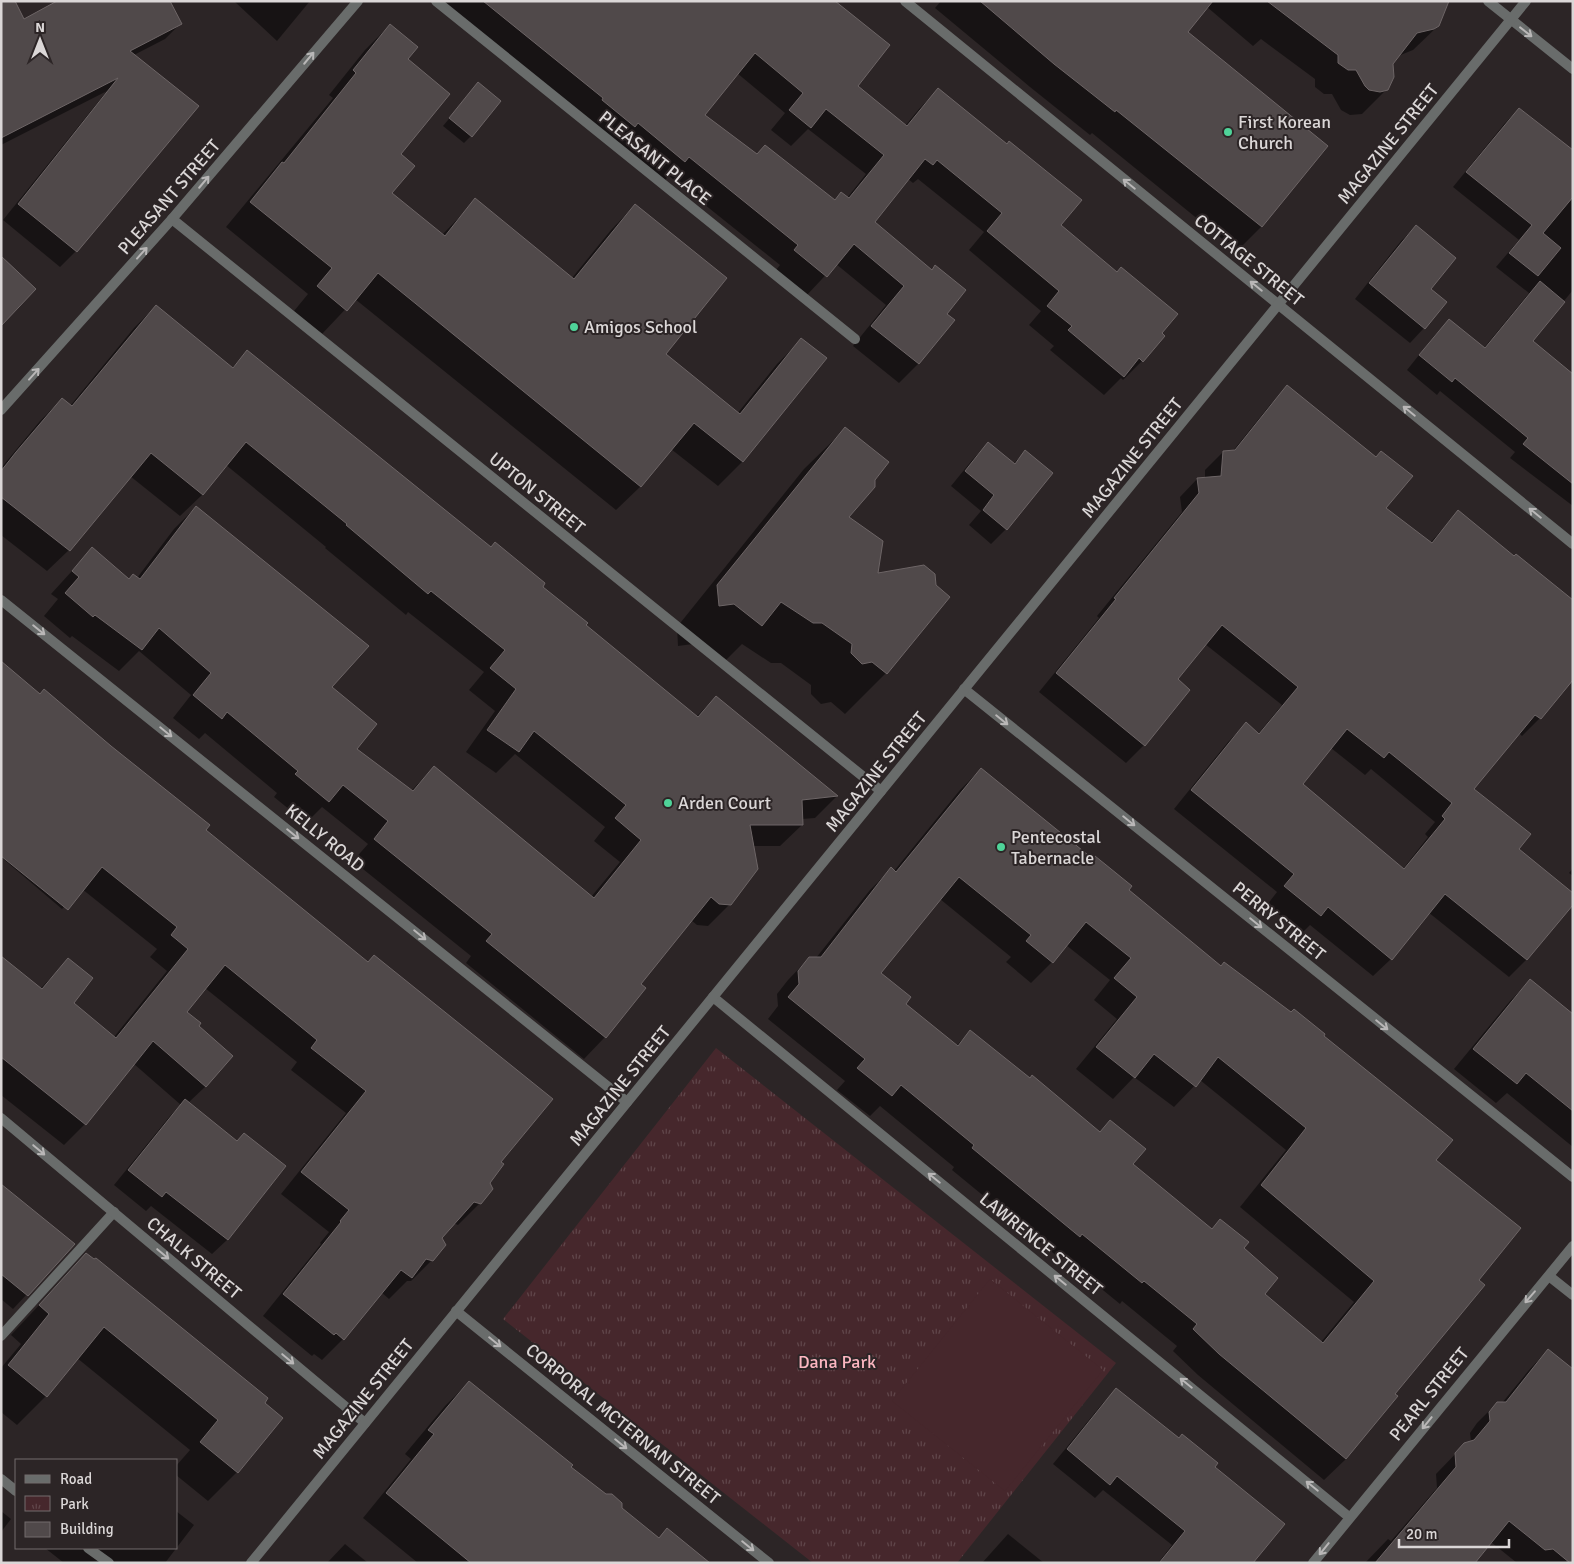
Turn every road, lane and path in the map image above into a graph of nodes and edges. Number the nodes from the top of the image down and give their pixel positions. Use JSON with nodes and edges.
{"nodes":[{"id":1,"x":358,"y":1,"type":"edge"},
{"id":2,"x":436,"y":1,"type":"edge"},
{"id":3,"x":905,"y":1,"type":"edge"},
{"id":4,"x":1488,"y":1,"type":"edge"},
{"id":5,"x":1526,"y":1,"type":"edge"},
{"id":6,"x":1511,"y":20,"type":"junction"},
{"id":7,"x":1573,"y":69,"type":"edge"},
{"id":8,"x":172,"y":219,"type":"junction"},
{"id":9,"x":1278,"y":304,"type":"junction"},
{"id":10,"x":855,"y":339,"type":"dead end"},
{"id":11,"x":1,"y":410,"type":"edge"},
{"id":12,"x":1573,"y":544,"type":"edge"},
{"id":13,"x":1,"y":600,"type":"edge"},
{"id":14,"x":964,"y":689,"type":"junction"},
{"id":15,"x":881,"y":792,"type":"junction"},
{"id":16,"x":713,"y":997,"type":"junction"},
{"id":17,"x":627,"y":1102,"type":"junction"},
{"id":18,"x":1,"y":1118,"type":"edge"},
{"id":19,"x":1573,"y":1177,"type":"edge"},
{"id":20,"x":114,"y":1212,"type":"junction"},
{"id":21,"x":1573,"y":1246,"type":"edge"},
{"id":22,"x":1549,"y":1276,"type":"junction"},
{"id":23,"x":1573,"y":1295,"type":"edge"},
{"id":24,"x":456,"y":1311,"type":"junction"},
{"id":25,"x":1,"y":1336,"type":"edge"},
{"id":26,"x":365,"y":1423,"type":"junction"},
{"id":27,"x":1,"y":1479,"type":"edge"},
{"id":28,"x":15,"y":1490,"type":"edge"},
{"id":29,"x":1349,"y":1517,"type":"junction"},
{"id":30,"x":89,"y":1549,"type":"edge"},
{"id":31,"x":109,"y":1563,"type":"edge"},
{"id":32,"x":251,"y":1563,"type":"edge"},
{"id":33,"x":769,"y":1563,"type":"edge"},
{"id":34,"x":1313,"y":1563,"type":"edge"}],
"edges":[{"from":8,"to":1,"type":"street","name":"PLEASANT STREET","one_way":true},
{"from":2,"to":10,"type":"street","name":"PLEASANT PLACE"},
{"from":9,"to":3,"type":"street","name":"COTTAGE STREET","one_way":true},
{"from":4,"to":6,"type":"street"},
{"from":5,"to":6,"type":"street","name":"MAGAZINE STREET"},
{"from":6,"to":7,"type":"street","one_way":true},
{"from":6,"to":9,"type":"street","name":"MAGAZINE STREET"},
{"from":11,"to":8,"type":"street","name":"PLEASANT STREET","one_way":true},
{"from":8,"to":15,"type":"street","name":"UPTON STREET"},
{"from":12,"to":9,"type":"street","name":"COTTAGE STREET","one_way":true},
{"from":9,"to":14,"type":"street","name":"MAGAZINE STREET"},
{"from":13,"to":17,"type":"street","name":"KELLY ROAD","one_way":true},
{"from":14,"to":15,"type":"street","name":"MAGAZINE STREET"},
{"from":14,"to":19,"type":"street","name":"PERRY STREET","one_way":true},
{"from":15,"to":16,"type":"street","name":"MAGAZINE STREET"},
{"from":16,"to":17,"type":"street","name":"MAGAZINE STREET"},
{"from":29,"to":16,"type":"street","name":"LAWRENCE STREET","one_way":true},
{"from":17,"to":24,"type":"street","name":"MAGAZINE STREET"},
{"from":18,"to":20,"type":"street","name":"CHALK STREET","one_way":true},
{"from":20,"to":25,"type":"street"},
{"from":20,"to":26,"type":"street","name":"CHALK STREET","one_way":true},
{"from":21,"to":22,"type":"street","name":"PEARL STREET"},
{"from":22,"to":23,"type":"street"},
{"from":22,"to":29,"type":"street","name":"PEARL STREET","one_way":true},
{"from":24,"to":26,"type":"street","name":"MAGAZINE STREET"},
{"from":24,"to":33,"type":"street","name":"CORPORAL MCTERNAN STREET","one_way":true},
{"from":26,"to":32,"type":"street","name":"MAGAZINE STREET"},
{"from":27,"to":28,"type":"street"},
{"from":29,"to":34,"type":"street","name":"PEARL STREET","one_way":true},
{"from":30,"to":31,"type":"street"}]}
